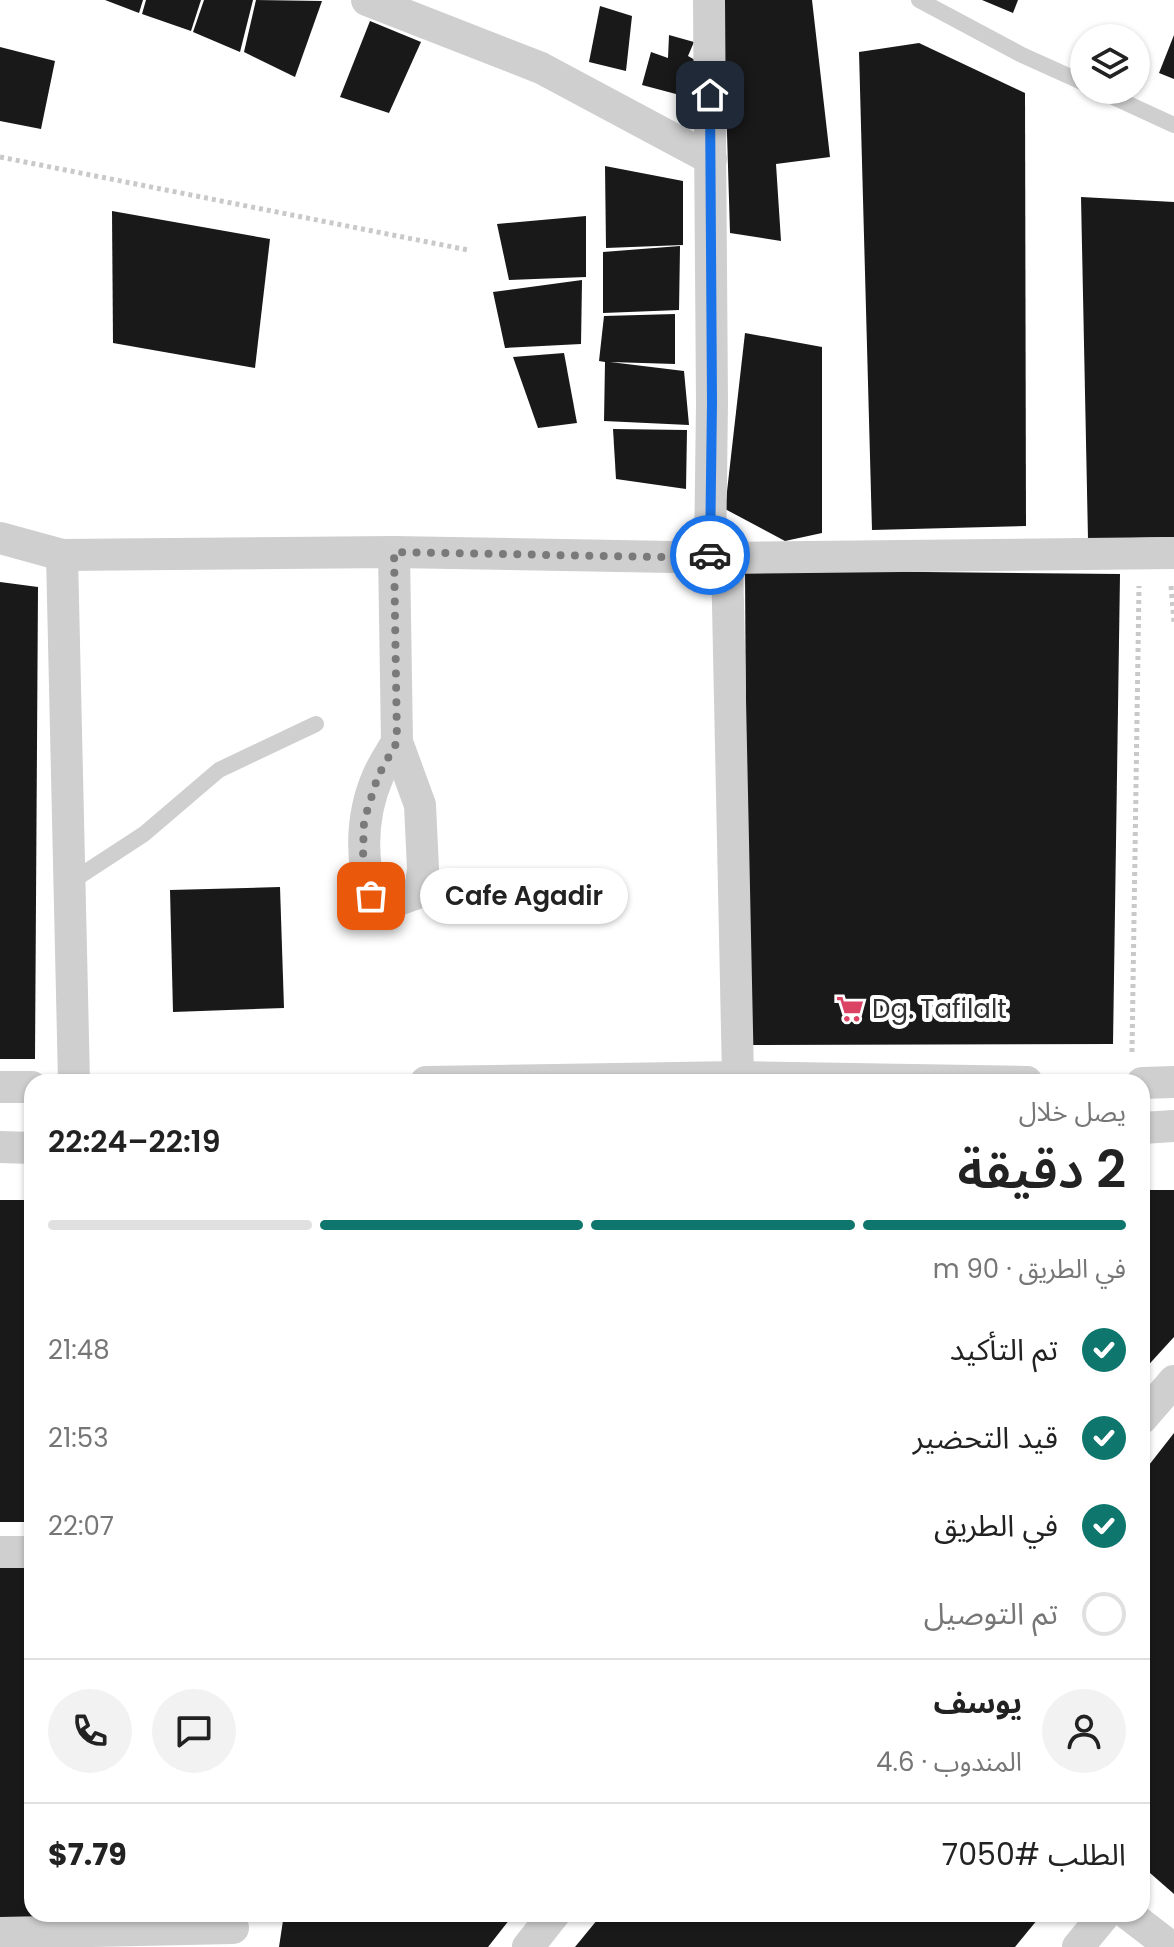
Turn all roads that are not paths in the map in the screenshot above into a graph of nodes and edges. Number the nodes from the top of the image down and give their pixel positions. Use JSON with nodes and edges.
{"nodes":[{"id":1,"x":367,"y":0,"type":"edge"},
{"id":2,"x":709,"y":0,"type":"edge"},
{"id":3,"x":919,"y":0,"type":"edge"},
{"id":4,"x":1070,"y":77,"type":"edge"},
{"id":5,"x":1128,"y":104,"type":"edge"},
{"id":6,"x":1174,"y":125,"type":"edge"},
{"id":7,"x":711,"y":159,"type":"junction"},
{"id":8,"x":0,"y":538,"type":"edge"},
{"id":9,"x":394,"y":552,"type":"junction"},
{"id":10,"x":1174,"y":553,"type":"edge"},
{"id":11,"x":62,"y":555,"type":"junction"},
{"id":12,"x":719,"y":558,"type":"junction"},
{"id":13,"x":316,"y":724,"type":"dead end"},
{"id":14,"x":397,"y":742,"type":"dead end"},
{"id":15,"x":69,"y":883,"type":"junction"},
{"id":16,"x":74,"y":1074,"type":"edge"},
{"id":17,"x":738,"y":1074,"type":"edge"},
{"id":18,"x":1150,"y":1077,"type":"edge"},
{"id":19,"x":1174,"y":1082,"type":"edge"},
{"id":20,"x":0,"y":1087,"type":"edge"},
{"id":21,"x":24,"y":1087,"type":"edge"},
{"id":22,"x":1174,"y":1126,"type":"edge"},
{"id":23,"x":1150,"y":1128,"type":"edge"},
{"id":24,"x":0,"y":1147,"type":"edge"},
{"id":25,"x":24,"y":1148,"type":"edge"},
{"id":26,"x":1174,"y":1381,"type":"edge"},
{"id":27,"x":1150,"y":1409,"type":"edge"},
{"id":28,"x":0,"y":1552,"type":"edge"},
{"id":29,"x":24,"y":1552,"type":"edge"},
{"id":30,"x":548,"y":1922,"type":"edge"},
{"id":31,"x":1098,"y":1922,"type":"edge"},
{"id":32,"x":1138,"y":1922,"type":"edge"},
{"id":33,"x":233,"y":1930,"type":"edge"},
{"id":34,"x":0,"y":1933,"type":"edge"},
{"id":35,"x":528,"y":1947,"type":"edge"},
{"id":36,"x":1078,"y":1947,"type":"edge"},
{"id":37,"x":1171,"y":1947,"type":"edge"}],
"edges":[{"from":1,"to":7,"type":"street"},
{"from":2,"to":7,"type":"street"},
{"from":3,"to":4,"type":"lane"},
{"from":5,"to":6,"type":"lane"},
{"from":7,"to":12,"type":"street"},
{"from":8,"to":11,"type":"street"},
{"from":9,"to":11,"type":"street"},
{"from":9,"to":12,"type":"street"},
{"from":9,"to":14,"type":"street"},
{"from":10,"to":12,"type":"street"},
{"from":11,"to":15,"type":"street"},
{"from":12,"to":17,"type":"street"},
{"from":13,"to":15,"type":"lane"},
{"from":15,"to":16,"type":"street"},
{"from":18,"to":19,"type":"street"},
{"from":20,"to":21,"type":"street"},
{"from":22,"to":23,"type":"street"},
{"from":24,"to":25,"type":"street"},
{"from":26,"to":27,"type":"street"},
{"from":28,"to":29,"type":"street"},
{"from":30,"to":35,"type":"street"},
{"from":31,"to":36,"type":"street"},
{"from":32,"to":37,"type":"street"},
{"from":33,"to":34,"type":"street"}]}
